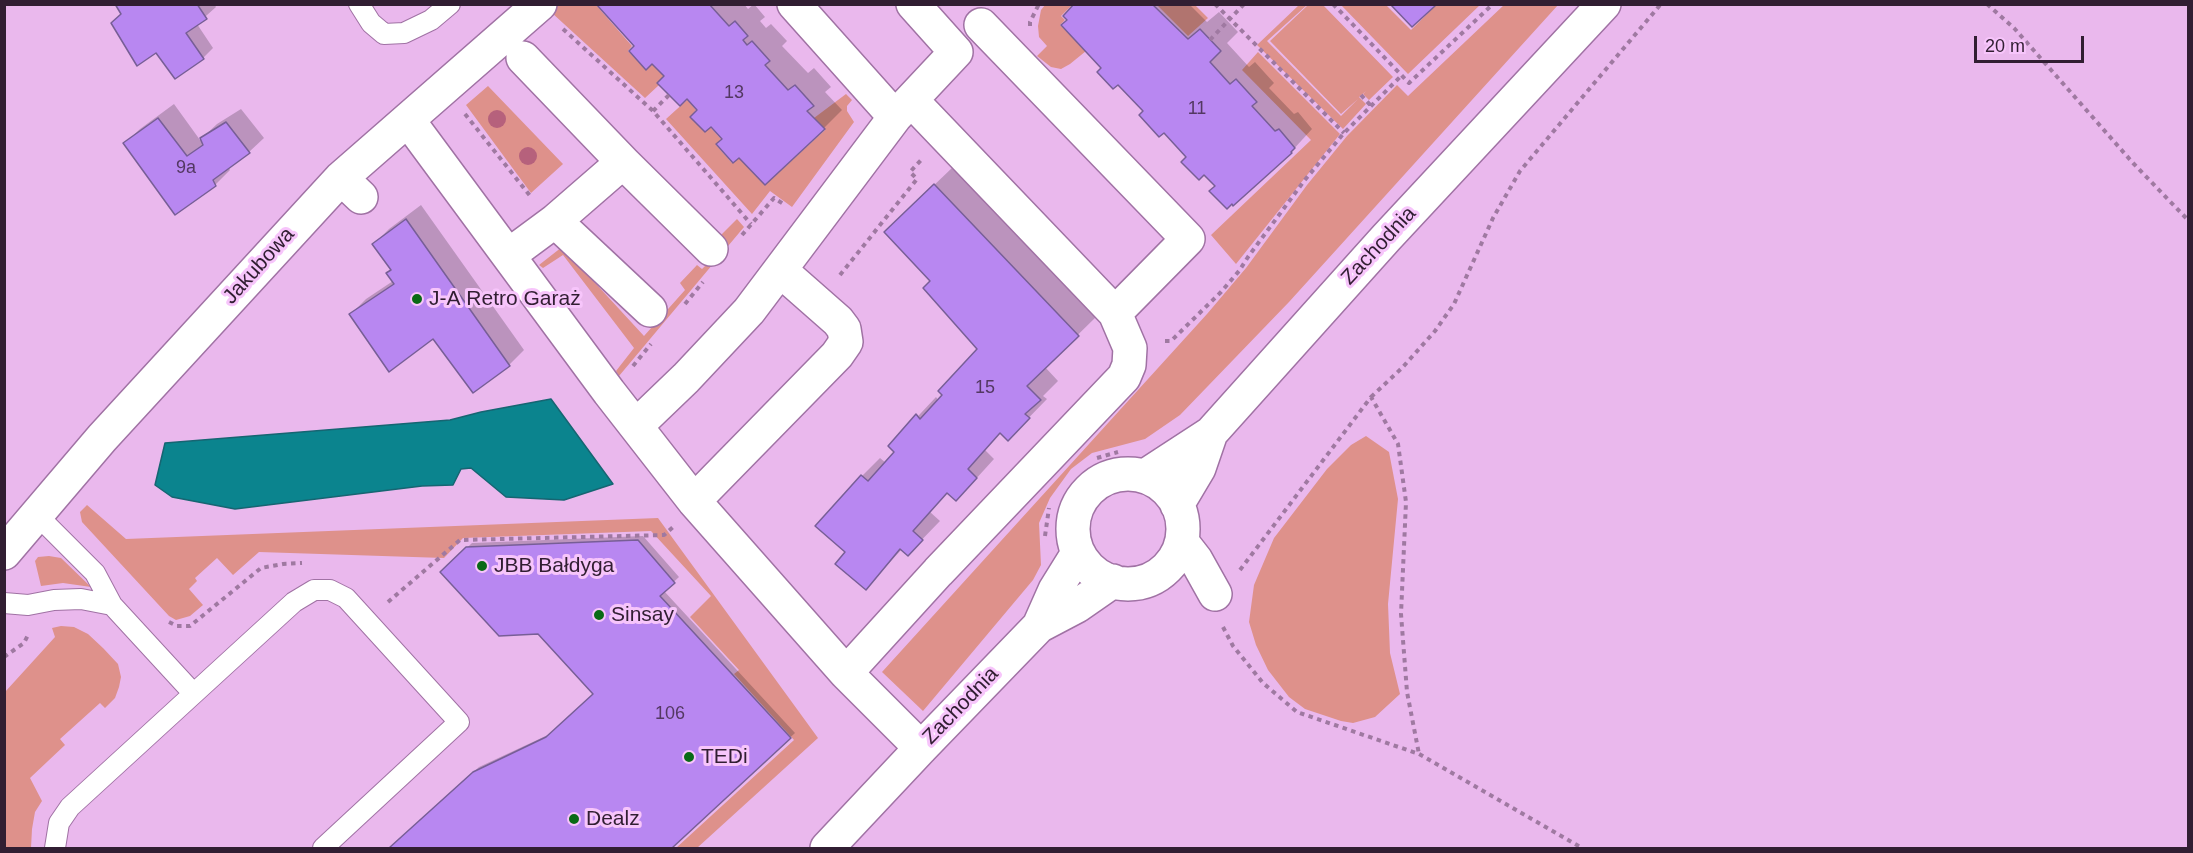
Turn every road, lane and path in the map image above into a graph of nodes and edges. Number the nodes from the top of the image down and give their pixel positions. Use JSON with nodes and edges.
{"nodes":[{"id":1,"x":359,"y":4,"type":"edge"},
{"id":2,"x":450,"y":4,"type":"edge"},
{"id":3,"x":794,"y":4,"type":"edge"},
{"id":4,"x":913,"y":4,"type":"edge"},
{"id":5,"x":1215,"y":4,"type":"edge"},
{"id":6,"x":1244,"y":4,"type":"edge"},
{"id":7,"x":1333,"y":4,"type":"edge"},
{"id":8,"x":1493,"y":4,"type":"edge"},
{"id":9,"x":1604,"y":4,"type":"edge"},
{"id":10,"x":1661,"y":4,"type":"edge"},
{"id":11,"x":1987,"y":4,"type":"edge"},
{"id":12,"x":550,"y":15,"type":"edge"},
{"id":13,"x":989,"y":15,"type":"edge"},
{"id":14,"x":1229,"y":19,"type":"junction"},
{"id":15,"x":1210,"y":40,"type":"dead end"},
{"id":16,"x":956,"y":52,"type":"junction"},
{"id":17,"x":523,"y":58,"type":"dead end"},
{"id":18,"x":1402,"y":75,"type":"junction"},
{"id":19,"x":669,"y":95,"type":"dead end"},
{"id":20,"x":1361,"y":95,"type":"dead end"},
{"id":21,"x":1372,"y":107,"type":"junction"},
{"id":22,"x":904,"y":109,"type":"junction"},
{"id":23,"x":462,"y":110,"type":"dead end"},
{"id":24,"x":653,"y":111,"type":"junction"},
{"id":25,"x":408,"y":120,"type":"junction"},
{"id":26,"x":1344,"y":133,"type":"junction"},
{"id":27,"x":946,"y":135,"type":"junction"},
{"id":28,"x":623,"y":162,"type":"junction"},
{"id":29,"x":789,"y":208,"type":"dead end"},
{"id":30,"x":2188,"y":220,"type":"edge"},
{"id":31,"x":555,"y":221,"type":"junction"},
{"id":32,"x":751,"y":224,"type":"junction"},
{"id":33,"x":509,"y":255,"type":"junction"},
{"id":34,"x":719,"y":255,"type":"junction"},
{"id":35,"x":780,"y":270,"type":"junction"},
{"id":36,"x":819,"y":303,"type":"junction"},
{"id":37,"x":1115,"y":313,"type":"junction"},
{"id":38,"x":662,"y":319,"type":"junction"},
{"id":39,"x":1171,"y":341,"type":"dead end"},
{"id":40,"x":609,"y":392,"type":"junction"},
{"id":41,"x":1371,"y":397,"type":"junction"},
{"id":42,"x":636,"y":426,"type":"junction"},
{"id":43,"x":1211,"y":433,"type":"junction"},
{"id":44,"x":1145,"y":476,"type":"junction"},
{"id":45,"x":697,"y":504,"type":"junction"},
{"id":46,"x":1178,"y":505,"type":"junction"},
{"id":47,"x":37,"y":515,"type":"junction"},
{"id":48,"x":4,"y":553,"type":"edge"},
{"id":49,"x":1078,"y":553,"type":"junction"},
{"id":50,"x":1178,"y":565,"type":"junction"},
{"id":51,"x":1113,"y":581,"type":"junction"},
{"id":52,"x":4,"y":603,"type":"edge"},
{"id":53,"x":112,"y":605,"type":"junction"},
{"id":54,"x":1217,"y":607,"type":"junction"},
{"id":55,"x":380,"y":609,"type":"dead end"},
{"id":56,"x":1039,"y":626,"type":"junction"},
{"id":57,"x":846,"y":673,"type":"junction"},
{"id":58,"x":193,"y":693,"type":"junction"},
{"id":59,"x":921,"y":747,"type":"junction"},
{"id":60,"x":1419,"y":754,"type":"junction"},
{"id":61,"x":55,"y":849,"type":"edge"},
{"id":62,"x":323,"y":849,"type":"edge"},
{"id":63,"x":828,"y":849,"type":"edge"},
{"id":64,"x":1582,"y":849,"type":"edge"}],
"edges":[{"from":1,"to":2,"type":"lane"},
{"from":3,"to":22,"type":"street"},
{"from":4,"to":16,"type":"street"},
{"from":5,"to":14,"type":"path"},
{"from":6,"to":14,"type":"path"},
{"from":7,"to":18,"type":"path"},
{"from":8,"to":18,"type":"path"},
{"from":9,"to":43,"type":"street","name":"Zachodnia"},
{"from":10,"to":41,"type":"path"},
{"from":11,"to":30,"type":"path"},
{"from":12,"to":24,"type":"path"},
{"from":12,"to":25,"type":"street","name":"Jakubowa"},
{"from":13,"to":16,"type":"street"},
{"from":13,"to":37,"type":"street"},
{"from":14,"to":15,"type":"path"},
{"from":14,"to":26,"type":"path"},
{"from":16,"to":22,"type":"street"},
{"from":17,"to":28,"type":"street"},
{"from":18,"to":21,"type":"path"},
{"from":19,"to":24,"type":"path"},
{"from":20,"to":21,"type":"path"},
{"from":21,"to":26,"type":"path"},
{"from":22,"to":27,"type":"street"},
{"from":22,"to":35,"type":"street"},
{"from":23,"to":31,"type":"path"},
{"from":24,"to":32,"type":"path"},
{"from":25,"to":33,"type":"street"},
{"from":25,"to":47,"type":"street","name":"Jakubowa"},
{"from":26,"to":39,"type":"path"},
{"from":27,"to":36,"type":"path"},
{"from":27,"to":37,"type":"street"},
{"from":28,"to":31,"type":"street"},
{"from":28,"to":34,"type":"street"},
{"from":29,"to":32,"type":"path"},
{"from":31,"to":33,"type":"street"},
{"from":31,"to":38,"type":"street"},
{"from":32,"to":34,"type":"path"},
{"from":33,"to":40,"type":"street"},
{"from":34,"to":38,"type":"path"},
{"from":35,"to":36,"type":"street"},
{"from":35,"to":42,"type":"street"},
{"from":36,"to":45,"type":"street"},
{"from":37,"to":57,"type":"street"},
{"from":38,"to":40,"type":"path"},
{"from":40,"to":42,"type":"street"},
{"from":41,"to":54,"type":"path"},
{"from":41,"to":60,"type":"path"},
{"from":42,"to":45,"type":"street"},
{"from":43,"to":44,"type":"street","name":"Zachodnia"},
{"from":43,"to":46,"type":"street"},
{"from":44,"to":46,"type":"street"},
{"from":44,"to":49,"type":"street"},
{"from":45,"to":55,"type":"path"},
{"from":45,"to":57,"type":"street"},
{"from":46,"to":50,"type":"street"},
{"from":47,"to":48,"type":"street","name":"Jakubowa"},
{"from":47,"to":53,"type":"lane"},
{"from":49,"to":51,"type":"street"},
{"from":49,"to":56,"type":"street","name":"Zachodnia"},
{"from":50,"to":51,"type":"street"},
{"from":50,"to":54,"type":"street"},
{"from":51,"to":56,"type":"street"},
{"from":52,"to":53,"type":"lane"},
{"from":53,"to":58,"type":"lane"},
{"from":54,"to":60,"type":"path"},
{"from":56,"to":59,"type":"street","name":"Zachodnia"},
{"from":57,"to":59,"type":"street"},
{"from":58,"to":61,"type":"lane"},
{"from":58,"to":62,"type":"lane"},
{"from":59,"to":63,"type":"street","name":"Zachodnia"},
{"from":60,"to":64,"type":"path"}]}
